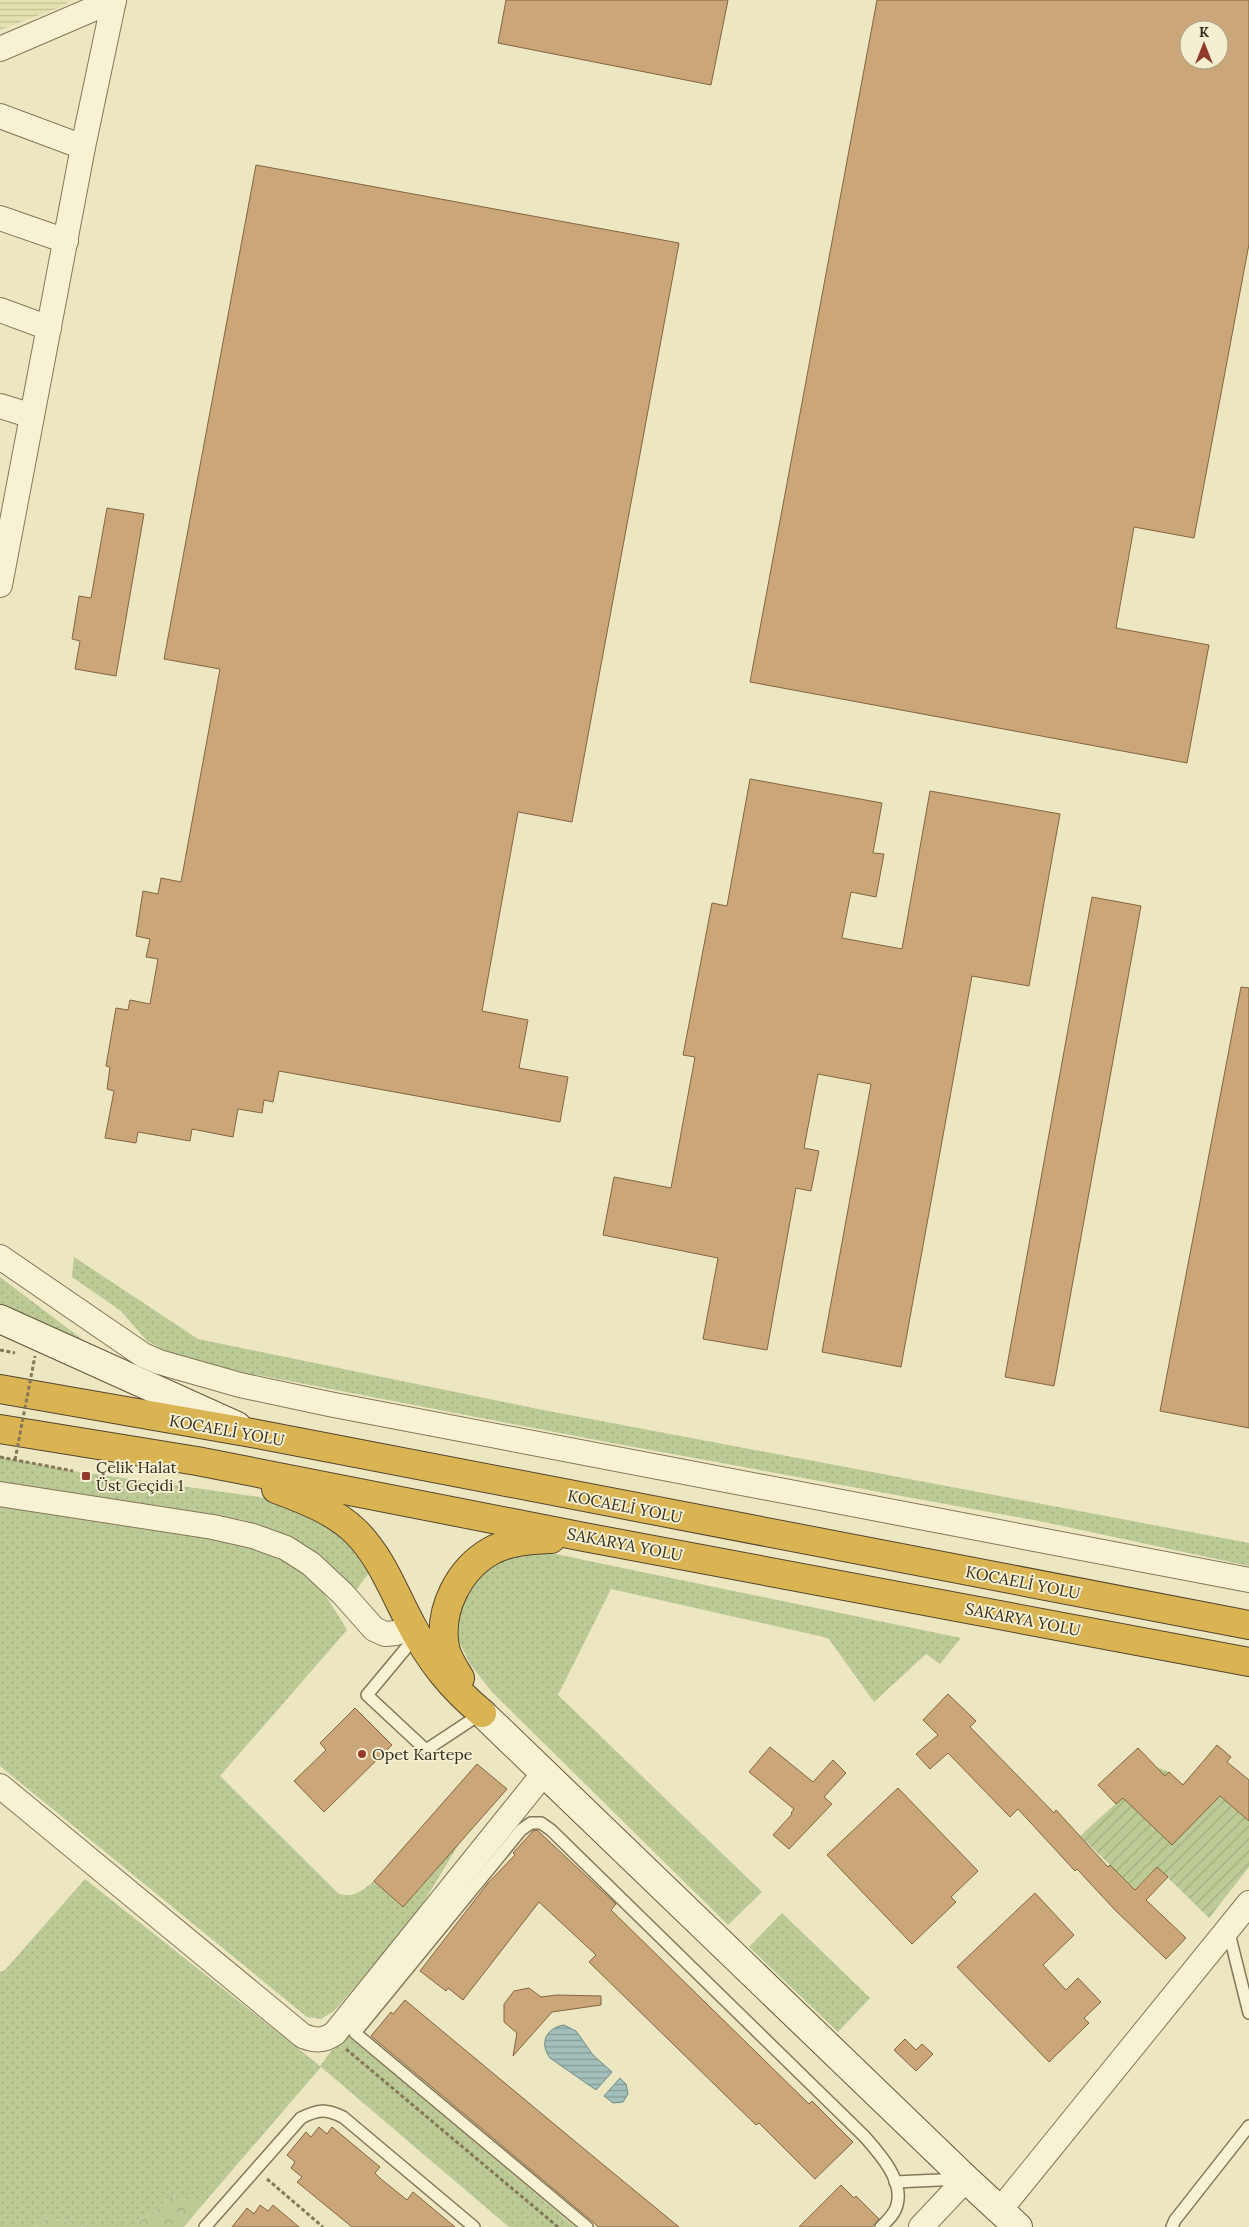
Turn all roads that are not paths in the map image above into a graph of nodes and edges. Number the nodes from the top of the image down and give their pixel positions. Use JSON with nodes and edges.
{"nodes":[{"id":1,"x":114,"y":0,"type":"edge"},
{"id":2,"x":0,"y":49,"type":"edge"},
{"id":3,"x":0,"y":116,"type":"edge"},
{"id":4,"x":83,"y":147,"type":"junction"},
{"id":5,"x":0,"y":218,"type":"edge"},
{"id":6,"x":66,"y":241,"type":"junction"},
{"id":7,"x":0,"y":310,"type":"edge"},
{"id":8,"x":49,"y":328,"type":"junction"},
{"id":9,"x":0,"y":406,"type":"edge"},
{"id":10,"x":32,"y":416,"type":"junction"},
{"id":11,"x":8,"y":501,"type":"edge"},
{"id":12,"x":0,"y":584,"type":"edge"},
{"id":13,"x":0,"y":1257,"type":"edge"},
{"id":14,"x":0,"y":1319,"type":"edge"},
{"id":15,"x":0,"y":1389,"type":"edge"},
{"id":16,"x":0,"y":1429,"type":"edge"},
{"id":17,"x":257,"y":1434,"type":"junction"},
{"id":18,"x":197,"y":1461,"type":"junction"},
{"id":19,"x":0,"y":1494,"type":"edge"},
{"id":20,"x":584,"y":1537,"type":"junction"},
{"id":21,"x":1249,"y":1580,"type":"edge"},
{"id":22,"x":1249,"y":1625,"type":"edge"},
{"id":23,"x":414,"y":1630,"type":"junction"},
{"id":24,"x":1249,"y":1662,"type":"edge"},
{"id":25,"x":482,"y":1713,"type":"junction"},
{"id":26,"x":544,"y":1772,"type":"junction"},
{"id":27,"x":0,"y":1786,"type":"edge"},
{"id":28,"x":1249,"y":1903,"type":"edge"},
{"id":29,"x":1228,"y":1929,"type":"junction"},
{"id":30,"x":1249,"y":2013,"type":"edge"},
{"id":31,"x":1249,"y":2126,"type":"edge"},
{"id":32,"x":966,"y":2179,"type":"junction"},
{"id":33,"x":895,"y":2182,"type":"junction"},
{"id":34,"x":1009,"y":2219,"type":"edge"},
{"id":35,"x":205,"y":2227,"type":"edge"},
{"id":36,"x":474,"y":2227,"type":"edge"},
{"id":37,"x":586,"y":2227,"type":"edge"},
{"id":38,"x":881,"y":2227,"type":"edge"},
{"id":39,"x":920,"y":2227,"type":"edge"},
{"id":40,"x":1172,"y":2227,"type":"edge"}],
"edges":[{"from":1,"to":2,"type":"street"},
{"from":1,"to":4,"type":"street"},
{"from":3,"to":4,"type":"street"},
{"from":4,"to":6,"type":"street"},
{"from":5,"to":6,"type":"street"},
{"from":6,"to":8,"type":"street"},
{"from":7,"to":8,"type":"street"},
{"from":8,"to":10,"type":"street"},
{"from":9,"to":10,"type":"street"},
{"from":10,"to":11,"type":"street"},
{"from":11,"to":12,"type":"street"},
{"from":13,"to":21,"type":"street"},
{"from":14,"to":17,"type":"street"},
{"from":15,"to":17,"type":"highway","name":"KOCAELİ YOLU"},
{"from":16,"to":18,"type":"highway","name":"SAKARYA YOLU"},
{"from":17,"to":22,"type":"highway","name":"KOCAELİ YOLU"},
{"from":18,"to":20,"type":"highway","name":"SAKARYA YOLU"},
{"from":18,"to":23,"type":"highway"},
{"from":19,"to":23,"type":"street"},
{"from":20,"to":24,"type":"highway","name":"SAKARYA YOLU"},
{"from":20,"to":25,"type":"highway"},
{"from":23,"to":25,"type":"highway"},
{"from":23,"to":25,"type":"lane"},
{"from":25,"to":26,"type":"street"},
{"from":26,"to":27,"type":"street"},
{"from":26,"to":32,"type":"street"},
{"from":28,"to":29,"type":"street"},
{"from":29,"to":30,"type":"lane"},
{"from":29,"to":34,"type":"street"},
{"from":31,"to":40,"type":"lane"},
{"from":32,"to":33,"type":"lane"},
{"from":32,"to":34,"type":"street"},
{"from":32,"to":39,"type":"street"},
{"from":33,"to":37,"type":"lane"},
{"from":33,"to":38,"type":"lane"},
{"from":35,"to":36,"type":"lane"}]}
